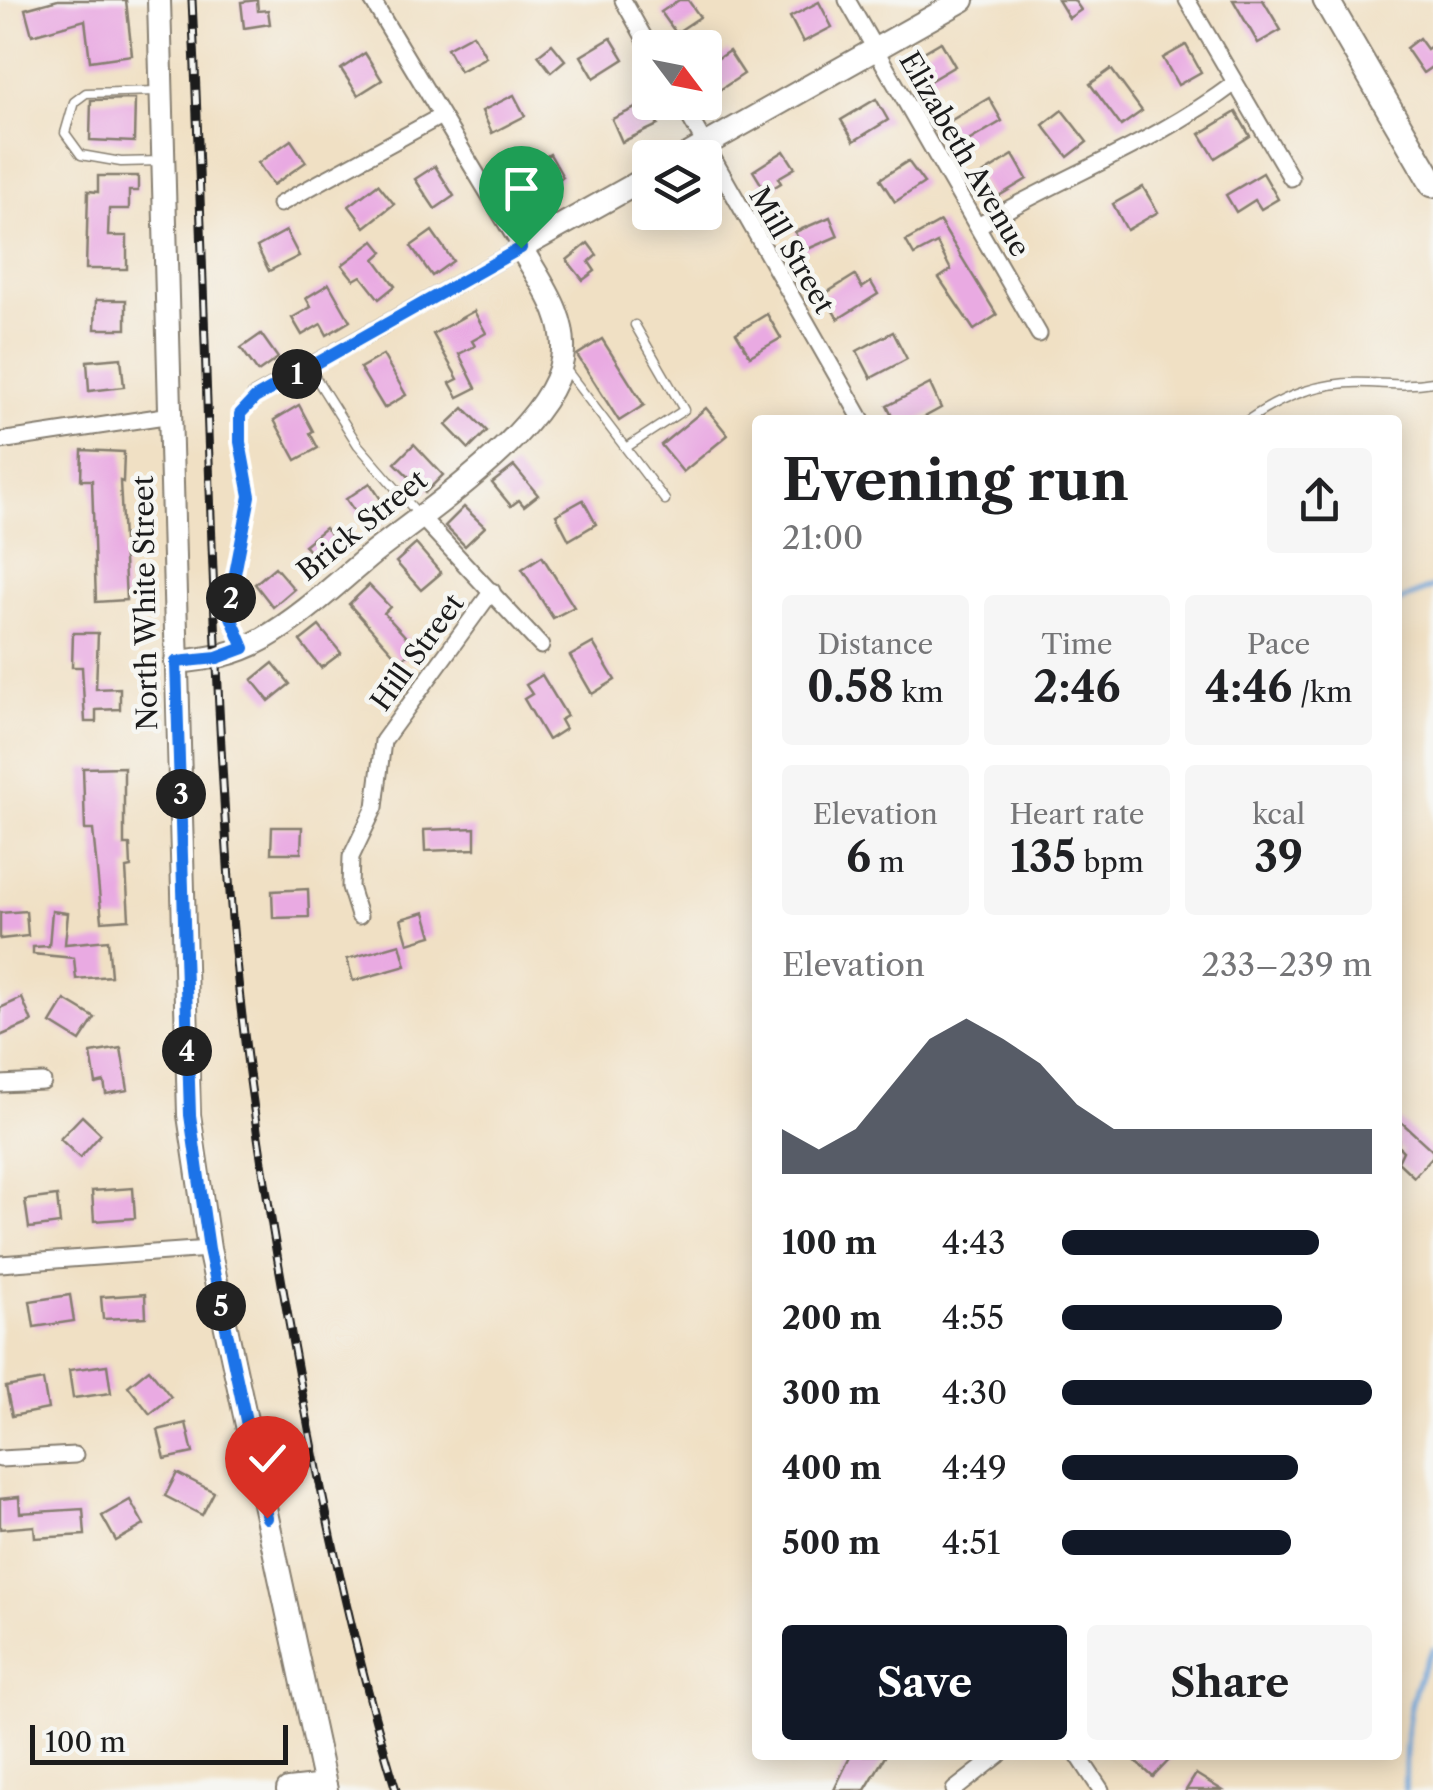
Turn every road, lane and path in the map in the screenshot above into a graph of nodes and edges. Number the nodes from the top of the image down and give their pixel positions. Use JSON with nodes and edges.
{"nodes":[{"id":1,"x":159,"y":0,"type":"edge"},
{"id":2,"x":372,"y":0,"type":"edge"},
{"id":3,"x":623,"y":0,"type":"edge"},
{"id":4,"x":847,"y":0,"type":"edge"},
{"id":5,"x":963,"y":0,"type":"edge"},
{"id":6,"x":1187,"y":0,"type":"edge"},
{"id":7,"x":1326,"y":0,"type":"edge"},
{"id":8,"x":640,"y":30,"type":"edge"},
{"id":9,"x":875,"y":50,"type":"junction"},
{"id":10,"x":1235,"y":83,"type":"junction"},
{"id":11,"x":162,"y":91,"type":"junction"},
{"id":12,"x":442,"y":116,"type":"junction"},
{"id":13,"x":713,"y":140,"type":"edge"},
{"id":14,"x":164,"y":161,"type":"junction"},
{"id":15,"x":722,"y":176,"type":"edge"},
{"id":16,"x":1291,"y":178,"type":"dead end"},
{"id":17,"x":1433,"y":184,"type":"edge"},
{"id":18,"x":632,"y":186,"type":"edge"},
{"id":19,"x":280,"y":204,"type":"dead end"},
{"id":20,"x":978,"y":226,"type":"junction"},
{"id":21,"x":521,"y":248,"type":"junction"},
{"id":22,"x":635,"y":325,"type":"dead end"},
{"id":23,"x":1039,"y":334,"type":"dead end"},
{"id":24,"x":309,"y":367,"type":"junction"},
{"id":25,"x":558,"y":374,"type":"junction"},
{"id":26,"x":1433,"y":382,"type":"edge"},
{"id":27,"x":255,"y":398,"type":"joint"},
{"id":28,"x":171,"y":415,"type":"junction"},
{"id":29,"x":859,"y":415,"type":"edge"},
{"id":30,"x":1255,"y":415,"type":"edge"},
{"id":31,"x":0,"y":441,"type":"edge"},
{"id":32,"x":628,"y":447,"type":"junction"},
{"id":33,"x":665,"y":500,"type":"dead end"},
{"id":34,"x":420,"y":516,"type":"junction"},
{"id":35,"x":492,"y":591,"type":"junction"},
{"id":36,"x":541,"y":646,"type":"dead end"},
{"id":37,"x":244,"y":648,"type":"junction"},
{"id":38,"x":176,"y":662,"type":"junction"},
{"id":39,"x":359,"y":916,"type":"dead end"},
{"id":40,"x":43,"y":1082,"type":"dead end"},
{"id":41,"x":0,"y":1084,"type":"edge"},
{"id":42,"x":209,"y":1249,"type":"junction"},
{"id":43,"x":0,"y":1264,"type":"edge"},
{"id":44,"x":75,"y":1455,"type":"dead end"},
{"id":45,"x":0,"y":1459,"type":"edge"},
{"id":46,"x":993,"y":1760,"type":"edge"},
{"id":47,"x":1081,"y":1760,"type":"edge"},
{"id":48,"x":326,"y":1788,"type":"edge"},
{"id":49,"x":288,"y":1790,"type":"edge"},
{"id":50,"x":954,"y":1790,"type":"edge"},
{"id":51,"x":1101,"y":1790,"type":"edge"}],
"edges":[{"from":1,"to":11,"type":"main road","name":"North White Street"},
{"from":2,"to":12,"type":"street"},
{"from":3,"to":8,"type":"street"},
{"from":4,"to":9,"type":"street","name":"Elizabeth Avenue"},
{"from":5,"to":9,"type":"main road"},
{"from":6,"to":10,"type":"street"},
{"from":7,"to":17,"type":"main road"},
{"from":9,"to":13,"type":"main road"},
{"from":9,"to":20,"type":"street","name":"Elizabeth Avenue"},
{"from":10,"to":16,"type":"street"},
{"from":10,"to":20,"type":"street"},
{"from":11,"to":14,"type":"main road","name":"North White Street"},
{"from":11,"to":14,"type":"lane"},
{"from":12,"to":19,"type":"street"},
{"from":12,"to":21,"type":"street"},
{"from":14,"to":28,"type":"main road","name":"North White Street"},
{"from":15,"to":29,"type":"street","name":"Mill Street"},
{"from":18,"to":21,"type":"main road"},
{"from":20,"to":23,"type":"street","name":"Elizabeth Avenue"},
{"from":21,"to":24,"type":"street"},
{"from":21,"to":25,"type":"main road"},
{"from":22,"to":32,"type":"lane"},
{"from":24,"to":27,"type":"street"},
{"from":24,"to":34,"type":"lane"},
{"from":25,"to":32,"type":"lane"},
{"from":25,"to":34,"type":"main road","name":"Brick Street"},
{"from":26,"to":30,"type":"lane"},
{"from":27,"to":37,"type":"lane"},
{"from":28,"to":31,"type":"street"},
{"from":28,"to":38,"type":"main road","name":"North White Street"},
{"from":32,"to":33,"type":"lane"},
{"from":34,"to":35,"type":"street"},
{"from":34,"to":37,"type":"main road","name":"Brick Street"},
{"from":35,"to":36,"type":"street"},
{"from":35,"to":39,"type":"street","name":"Hill Street"},
{"from":37,"to":38,"type":"main road","name":"Brick Street"},
{"from":38,"to":42,"type":"main road","name":"North White Street"},
{"from":40,"to":41,"type":"street"},
{"from":42,"to":43,"type":"street"},
{"from":42,"to":48,"type":"main road","name":"North White Street"},
{"from":44,"to":45,"type":"street"},
{"from":46,"to":50,"type":"street"},
{"from":47,"to":51,"type":"street"},
{"from":48,"to":49,"type":"main road"}]}
